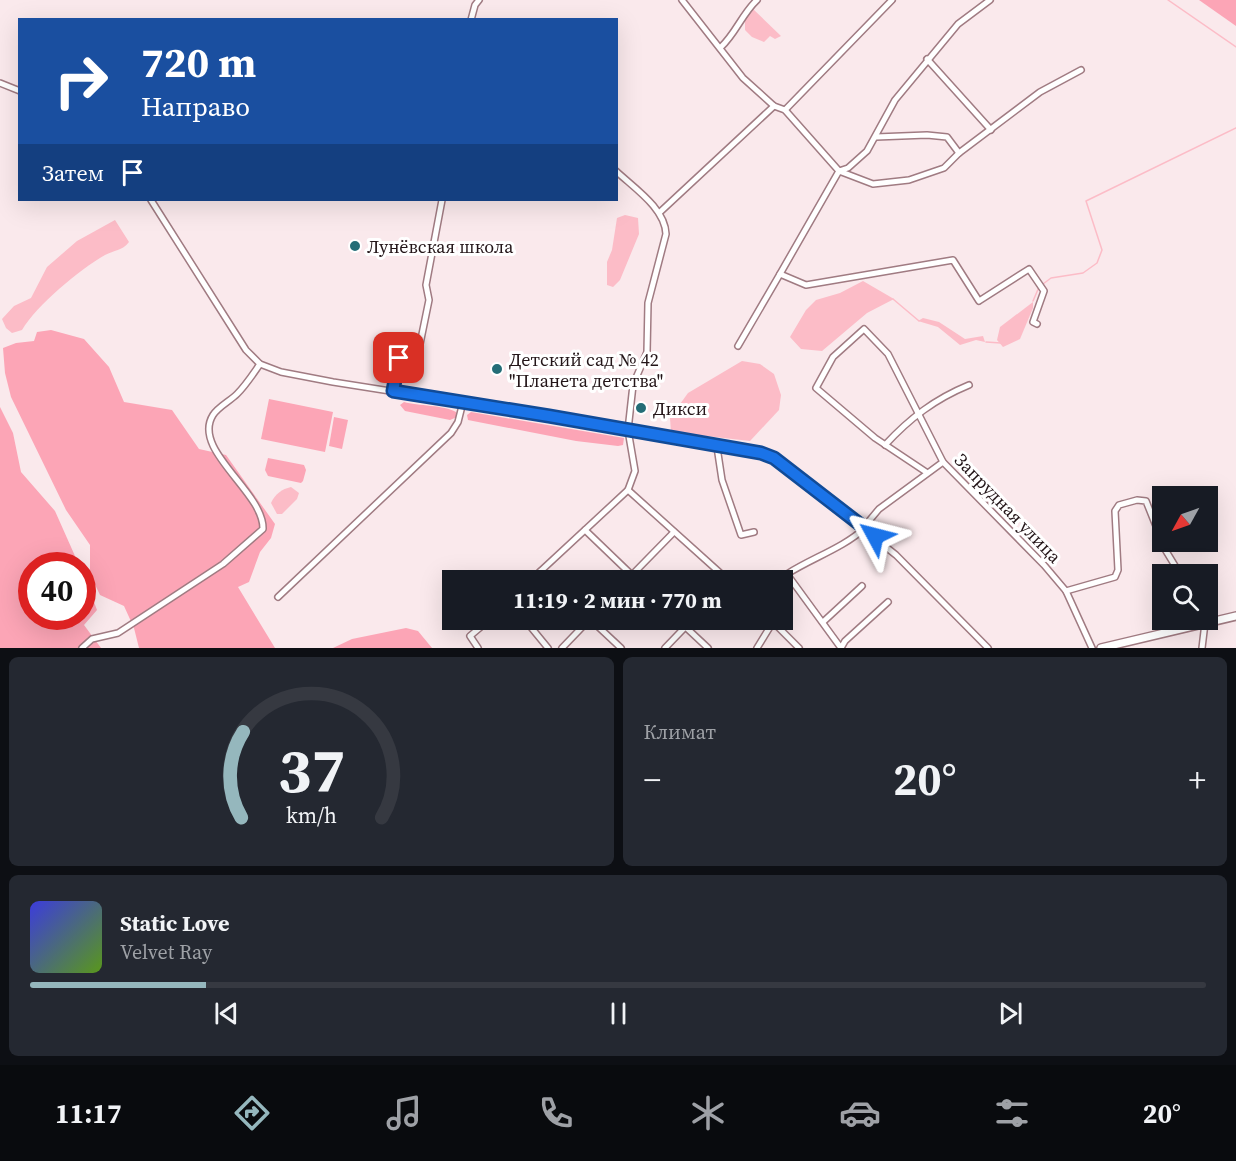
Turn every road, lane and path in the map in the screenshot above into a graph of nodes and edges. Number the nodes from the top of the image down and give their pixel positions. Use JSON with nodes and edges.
{"nodes":[{"id":1,"x":479,"y":0,"type":"edge"},
{"id":2,"x":682,"y":0,"type":"edge"},
{"id":3,"x":757,"y":0,"type":"edge"},
{"id":4,"x":892,"y":0,"type":"edge"},
{"id":5,"x":990,"y":0,"type":"edge"},
{"id":6,"x":472,"y":18,"type":"edge"},
{"id":7,"x":721,"y":46,"type":"junction"},
{"id":8,"x":927,"y":59,"type":"junction"},
{"id":9,"x":1081,"y":70,"type":"dead end"},
{"id":10,"x":0,"y":83,"type":"edge"},
{"id":11,"x":18,"y":90,"type":"edge"},
{"id":12,"x":774,"y":106,"type":"junction"},
{"id":13,"x":785,"y":110,"type":"junction"},
{"id":14,"x":991,"y":130,"type":"junction"},
{"id":15,"x":876,"y":137,"type":"junction"},
{"id":16,"x":959,"y":153,"type":"junction"},
{"id":17,"x":839,"y":171,"type":"junction"},
{"id":18,"x":618,"y":173,"type":"edge"},
{"id":19,"x":152,"y":201,"type":"edge"},
{"id":20,"x":442,"y":201,"type":"edge"},
{"id":21,"x":659,"y":213,"type":"junction"},
{"id":22,"x":780,"y":273,"type":"junction"},
{"id":23,"x":1036,"y":324,"type":"dead end"},
{"id":24,"x":738,"y":346,"type":"dead end"},
{"id":25,"x":260,"y":364,"type":"junction"},
{"id":26,"x":969,"y":385,"type":"dead end"},
{"id":27,"x":393,"y":391,"type":"junction"},
{"id":28,"x":464,"y":402,"type":"junction"},
{"id":29,"x":919,"y":412,"type":"junction"},
{"id":30,"x":628,"y":430,"type":"junction"},
{"id":31,"x":885,"y":445,"type":"junction"},
{"id":32,"x":717,"y":447,"type":"junction"},
{"id":33,"x":942,"y":462,"type":"junction"},
{"id":34,"x":926,"y":472,"type":"junction"},
{"id":35,"x":628,"y":490,"type":"junction"},
{"id":36,"x":864,"y":528,"type":"junction"},
{"id":37,"x":585,"y":530,"type":"junction"},
{"id":38,"x":674,"y":531,"type":"junction"},
{"id":39,"x":754,"y":532,"type":"dead end"},
{"id":40,"x":1174,"y":564,"type":"edge"},
{"id":41,"x":542,"y":570,"type":"edge"},
{"id":42,"x":622,"y":570,"type":"edge"},
{"id":43,"x":637,"y":570,"type":"edge"},
{"id":44,"x":717,"y":570,"type":"edge"},
{"id":45,"x":862,"y":586,"type":"dead end"},
{"id":46,"x":1066,"y":591,"type":"junction"},
{"id":47,"x":278,"y":597,"type":"dead end"},
{"id":48,"x":888,"y":602,"type":"dead end"},
{"id":49,"x":1236,"y":616,"type":"edge"},
{"id":50,"x":1218,"y":619,"type":"edge"},
{"id":51,"x":822,"y":622,"type":"junction"},
{"id":52,"x":477,"y":630,"type":"edge"},
{"id":53,"x":533,"y":630,"type":"edge"},
{"id":54,"x":580,"y":630,"type":"edge"},
{"id":55,"x":601,"y":630,"type":"edge"},
{"id":56,"x":682,"y":630,"type":"edge"},
{"id":57,"x":688,"y":630,"type":"edge"},
{"id":58,"x":767,"y":630,"type":"edge"},
{"id":59,"x":781,"y":630,"type":"edge"},
{"id":60,"x":1170,"y":630,"type":"edge"},
{"id":61,"x":1203,"y":630,"type":"edge"},
{"id":62,"x":82,"y":648,"type":"edge"},
{"id":63,"x":478,"y":648,"type":"edge"},
{"id":64,"x":548,"y":648,"type":"edge"},
{"id":65,"x":562,"y":648,"type":"edge"},
{"id":66,"x":621,"y":648,"type":"edge"},
{"id":67,"x":665,"y":648,"type":"edge"},
{"id":68,"x":708,"y":648,"type":"edge"},
{"id":69,"x":757,"y":648,"type":"edge"},
{"id":70,"x":799,"y":648,"type":"edge"},
{"id":71,"x":841,"y":648,"type":"edge"},
{"id":72,"x":987,"y":648,"type":"edge"},
{"id":73,"x":1092,"y":648,"type":"edge"},
{"id":74,"x":1101,"y":648,"type":"edge"},
{"id":75,"x":1202,"y":648,"type":"edge"}],
"edges":[{"from":1,"to":6,"type":"street"},
{"from":2,"to":7,"type":"street"},
{"from":3,"to":7,"type":"street"},
{"from":4,"to":13,"type":"street"},
{"from":5,"to":8,"type":"street"},
{"from":7,"to":12,"type":"street"},
{"from":8,"to":14,"type":"street"},
{"from":8,"to":15,"type":"street"},
{"from":9,"to":14,"type":"street"},
{"from":10,"to":11,"type":"street"},
{"from":12,"to":13,"type":"street"},
{"from":12,"to":21,"type":"street"},
{"from":13,"to":17,"type":"street"},
{"from":14,"to":16,"type":"street"},
{"from":15,"to":16,"type":"street"},
{"from":15,"to":17,"type":"street"},
{"from":16,"to":17,"type":"street"},
{"from":17,"to":22,"type":"street"},
{"from":18,"to":21,"type":"street"},
{"from":19,"to":25,"type":"street"},
{"from":20,"to":27,"type":"street"},
{"from":21,"to":30,"type":"street"},
{"from":22,"to":23,"type":"street"},
{"from":22,"to":24,"type":"street"},
{"from":25,"to":27,"type":"street"},
{"from":25,"to":62,"type":"street"},
{"from":26,"to":29,"type":"street"},
{"from":27,"to":28,"type":"street"},
{"from":28,"to":30,"type":"street"},
{"from":28,"to":47,"type":"street"},
{"from":29,"to":31,"type":"street"},
{"from":29,"to":31,"type":"street","name":"Запрудная улица"},
{"from":29,"to":33,"type":"street","name":"Запрудная улица"},
{"from":30,"to":32,"type":"street"},
{"from":30,"to":35,"type":"street"},
{"from":31,"to":34,"type":"street"},
{"from":32,"to":36,"type":"street"},
{"from":32,"to":39,"type":"street"},
{"from":33,"to":34,"type":"street"},
{"from":33,"to":46,"type":"street","name":"Запрудная улица"},
{"from":34,"to":36,"type":"street"},
{"from":35,"to":37,"type":"street"},
{"from":35,"to":38,"type":"street"},
{"from":36,"to":51,"type":"street"},
{"from":36,"to":72,"type":"street"},
{"from":37,"to":41,"type":"street"},
{"from":37,"to":42,"type":"street"},
{"from":38,"to":43,"type":"street"},
{"from":38,"to":44,"type":"street"},
{"from":40,"to":46,"type":"street"},
{"from":45,"to":51,"type":"street"},
{"from":46,"to":73,"type":"street","name":"Запрудная улица"},
{"from":48,"to":71,"type":"street"},
{"from":49,"to":50,"type":"main road"},
{"from":51,"to":71,"type":"street"},
{"from":52,"to":63,"type":"street"},
{"from":53,"to":64,"type":"street"},
{"from":54,"to":65,"type":"street"},
{"from":55,"to":66,"type":"street"},
{"from":56,"to":67,"type":"street"},
{"from":57,"to":68,"type":"street"},
{"from":58,"to":69,"type":"street"},
{"from":59,"to":70,"type":"street"},
{"from":60,"to":74,"type":"main road"},
{"from":61,"to":75,"type":"street"}]}
